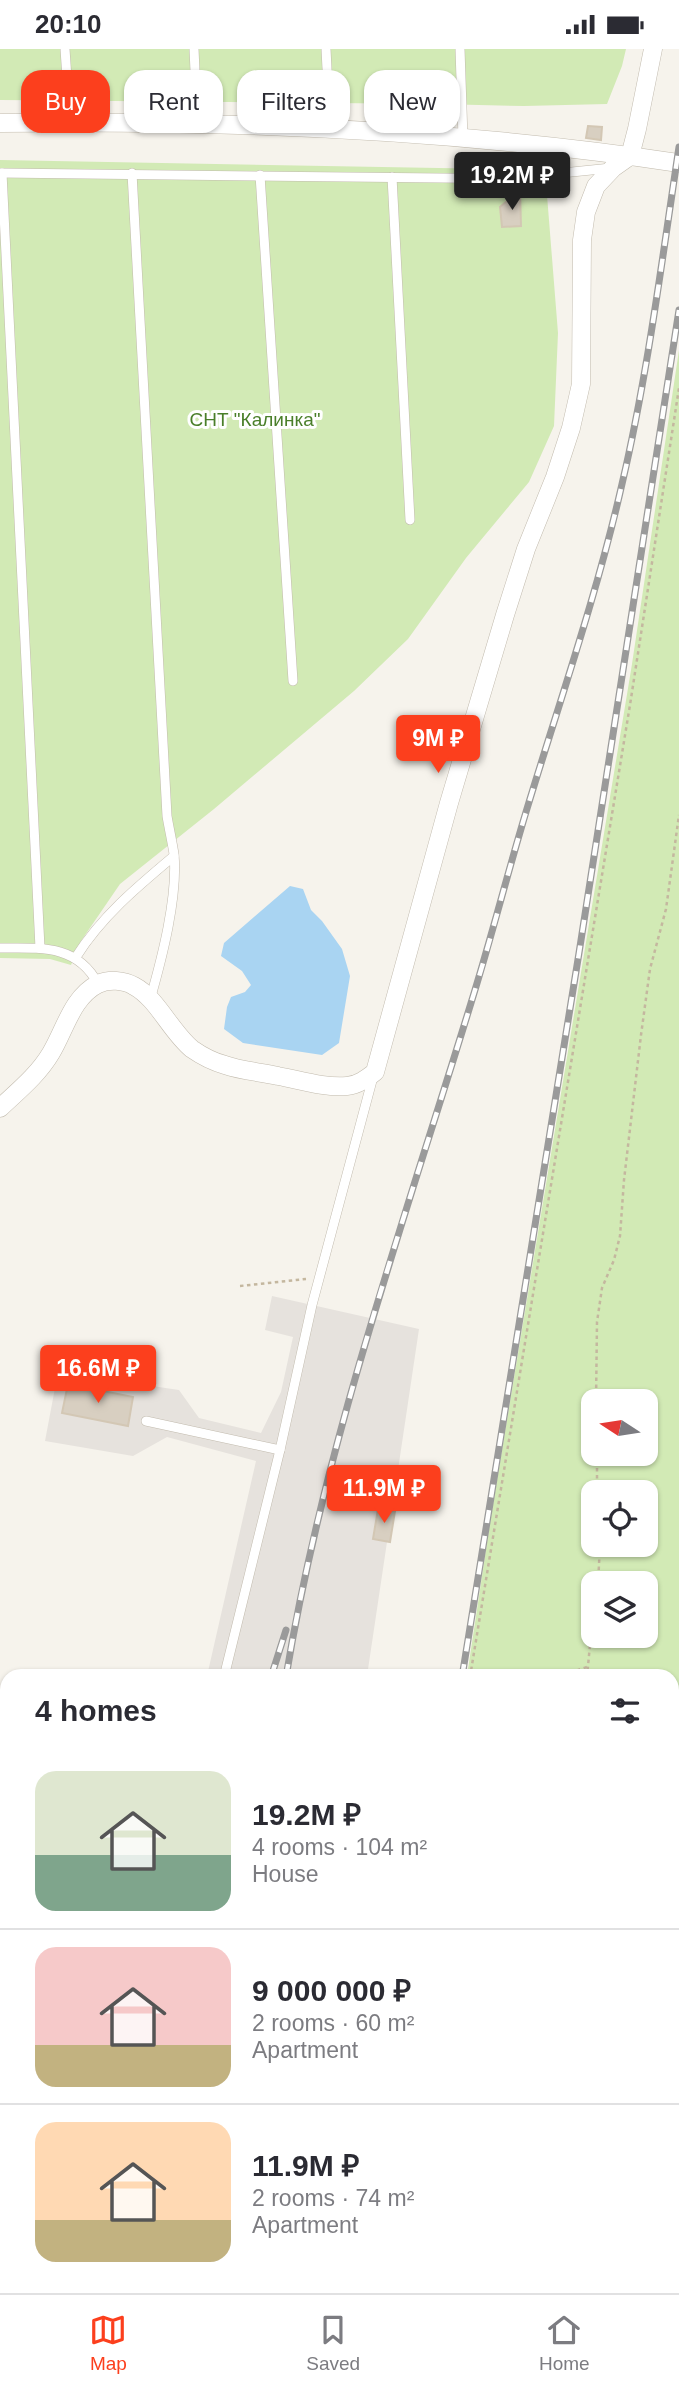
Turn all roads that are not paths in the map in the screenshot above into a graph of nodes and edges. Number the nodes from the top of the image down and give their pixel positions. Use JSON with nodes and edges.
{"nodes":[{"id":1,"x":65,"y":49,"type":"edge"},
{"id":2,"x":194,"y":49,"type":"edge"},
{"id":3,"x":326,"y":49,"type":"edge"},
{"id":4,"x":460,"y":49,"type":"edge"},
{"id":5,"x":653,"y":49,"type":"edge"},
{"id":6,"x":66,"y":70,"type":"edge"},
{"id":7,"x":195,"y":70,"type":"edge"},
{"id":8,"x":327,"y":70,"type":"edge"},
{"id":9,"x":0,"y":123,"type":"edge"},
{"id":10,"x":21,"y":123,"type":"edge"},
{"id":11,"x":110,"y":123,"type":"edge"},
{"id":12,"x":237,"y":126,"type":"edge"},
{"id":13,"x":350,"y":130,"type":"edge"},
{"id":14,"x":463,"y":138,"type":"junction"},
{"id":15,"x":630,"y":156,"type":"junction"},
{"id":16,"x":679,"y":163,"type":"edge"},
{"id":17,"x":613,"y":168,"type":"junction"},
{"id":18,"x":1,"y":173,"type":"edge"},
{"id":19,"x":132,"y":173,"type":"junction"},
{"id":20,"x":260,"y":175,"type":"junction"},
{"id":21,"x":392,"y":177,"type":"junction"},
{"id":22,"x":410,"y":520,"type":"dead end"},
{"id":23,"x":293,"y":681,"type":"dead end"},
{"id":24,"x":174,"y":856,"type":"junction"},
{"id":25,"x":0,"y":948,"type":"edge"},
{"id":26,"x":40,"y":948,"type":"junction"},
{"id":27,"x":76,"y":957,"type":"junction"},
{"id":28,"x":98,"y":984,"type":"junction"},
{"id":29,"x":150,"y":1000,"type":"junction"},
{"id":30,"x":375,"y":1072,"type":"junction"},
{"id":31,"x":0,"y":1108,"type":"edge"},
{"id":32,"x":146,"y":1421,"type":"dead end"},
{"id":33,"x":280,"y":1450,"type":"junction"},
{"id":34,"x":227,"y":1669,"type":"edge"}],
"edges":[{"from":1,"to":6,"type":"lane"},
{"from":2,"to":7,"type":"lane"},
{"from":3,"to":8,"type":"lane"},
{"from":4,"to":14,"type":"lane"},
{"from":5,"to":15,"type":"street"},
{"from":9,"to":10,"type":"street"},
{"from":11,"to":12,"type":"street"},
{"from":13,"to":14,"type":"street"},
{"from":14,"to":15,"type":"street"},
{"from":15,"to":16,"type":"street"},
{"from":15,"to":17,"type":"street"},
{"from":17,"to":21,"type":"lane"},
{"from":17,"to":30,"type":"street"},
{"from":18,"to":19,"type":"lane"},
{"from":18,"to":26,"type":"lane"},
{"from":19,"to":20,"type":"lane"},
{"from":19,"to":24,"type":"lane"},
{"from":20,"to":21,"type":"lane"},
{"from":20,"to":23,"type":"lane"},
{"from":21,"to":22,"type":"lane"},
{"from":24,"to":27,"type":"lane"},
{"from":24,"to":29,"type":"lane"},
{"from":25,"to":26,"type":"lane"},
{"from":26,"to":27,"type":"lane"},
{"from":27,"to":28,"type":"lane"},
{"from":28,"to":29,"type":"street"},
{"from":28,"to":31,"type":"street"},
{"from":29,"to":30,"type":"street"},
{"from":30,"to":33,"type":"lane"},
{"from":32,"to":33,"type":"lane"},
{"from":33,"to":34,"type":"lane"}]}
